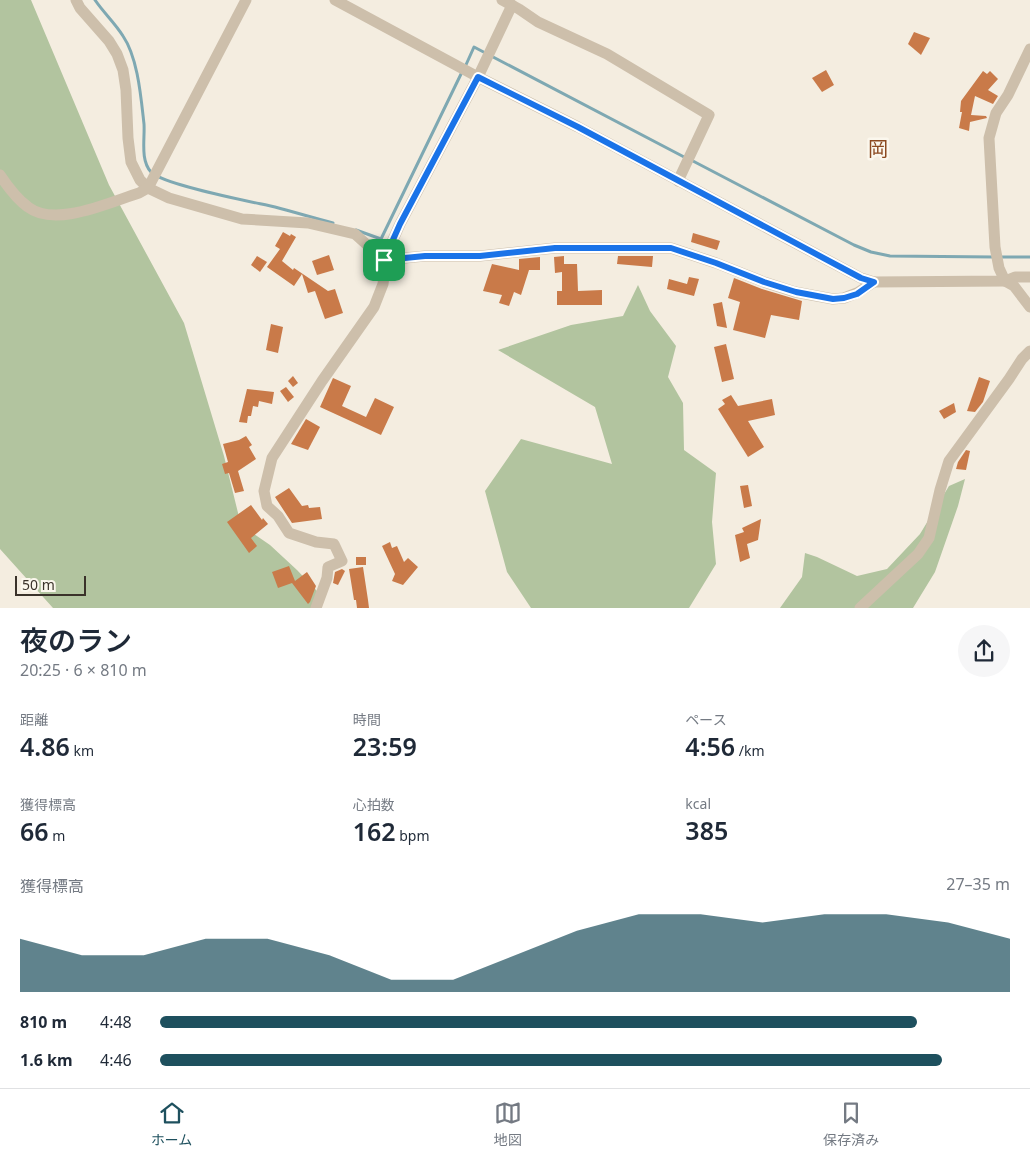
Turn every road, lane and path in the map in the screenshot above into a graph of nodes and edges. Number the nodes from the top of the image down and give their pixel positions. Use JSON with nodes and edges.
{"nodes":[{"id":1,"x":76,"y":0,"type":"edge"},
{"id":2,"x":246,"y":0,"type":"edge"},
{"id":3,"x":335,"y":0,"type":"edge"},
{"id":4,"x":507,"y":2,"type":"edge"},
{"id":5,"x":1030,"y":49,"type":"edge"},
{"id":6,"x":478,"y":77,"type":"junction"},
{"id":7,"x":0,"y":176,"type":"edge"},
{"id":8,"x":678,"y":181,"type":"junction"},
{"id":9,"x":148,"y":188,"type":"junction"},
{"id":10,"x":384,"y":260,"type":"junction"},
{"id":11,"x":1030,"y":276,"type":"edge"},
{"id":12,"x":1005,"y":280,"type":"junction"},
{"id":13,"x":874,"y":282,"type":"junction"},
{"id":14,"x":1030,"y":307,"type":"edge"},
{"id":15,"x":1030,"y":351,"type":"edge"},
{"id":16,"x":316,"y":608,"type":"edge"},
{"id":17,"x":860,"y":608,"type":"edge"}],
"edges":[{"from":1,"to":9,"type":"street"},
{"from":2,"to":9,"type":"street"},
{"from":3,"to":6,"type":"street"},
{"from":4,"to":6,"type":"street"},
{"from":4,"to":8,"type":"street"},
{"from":5,"to":12,"type":"street"},
{"from":6,"to":8,"type":"street"},
{"from":6,"to":10,"type":"street"},
{"from":7,"to":9,"type":"street"},
{"from":8,"to":13,"type":"street"},
{"from":9,"to":10,"type":"street"},
{"from":10,"to":13,"type":"street"},
{"from":10,"to":16,"type":"street"},
{"from":11,"to":12,"type":"street"},
{"from":12,"to":13,"type":"street"},
{"from":12,"to":14,"type":"street"},
{"from":15,"to":17,"type":"street"}]}
